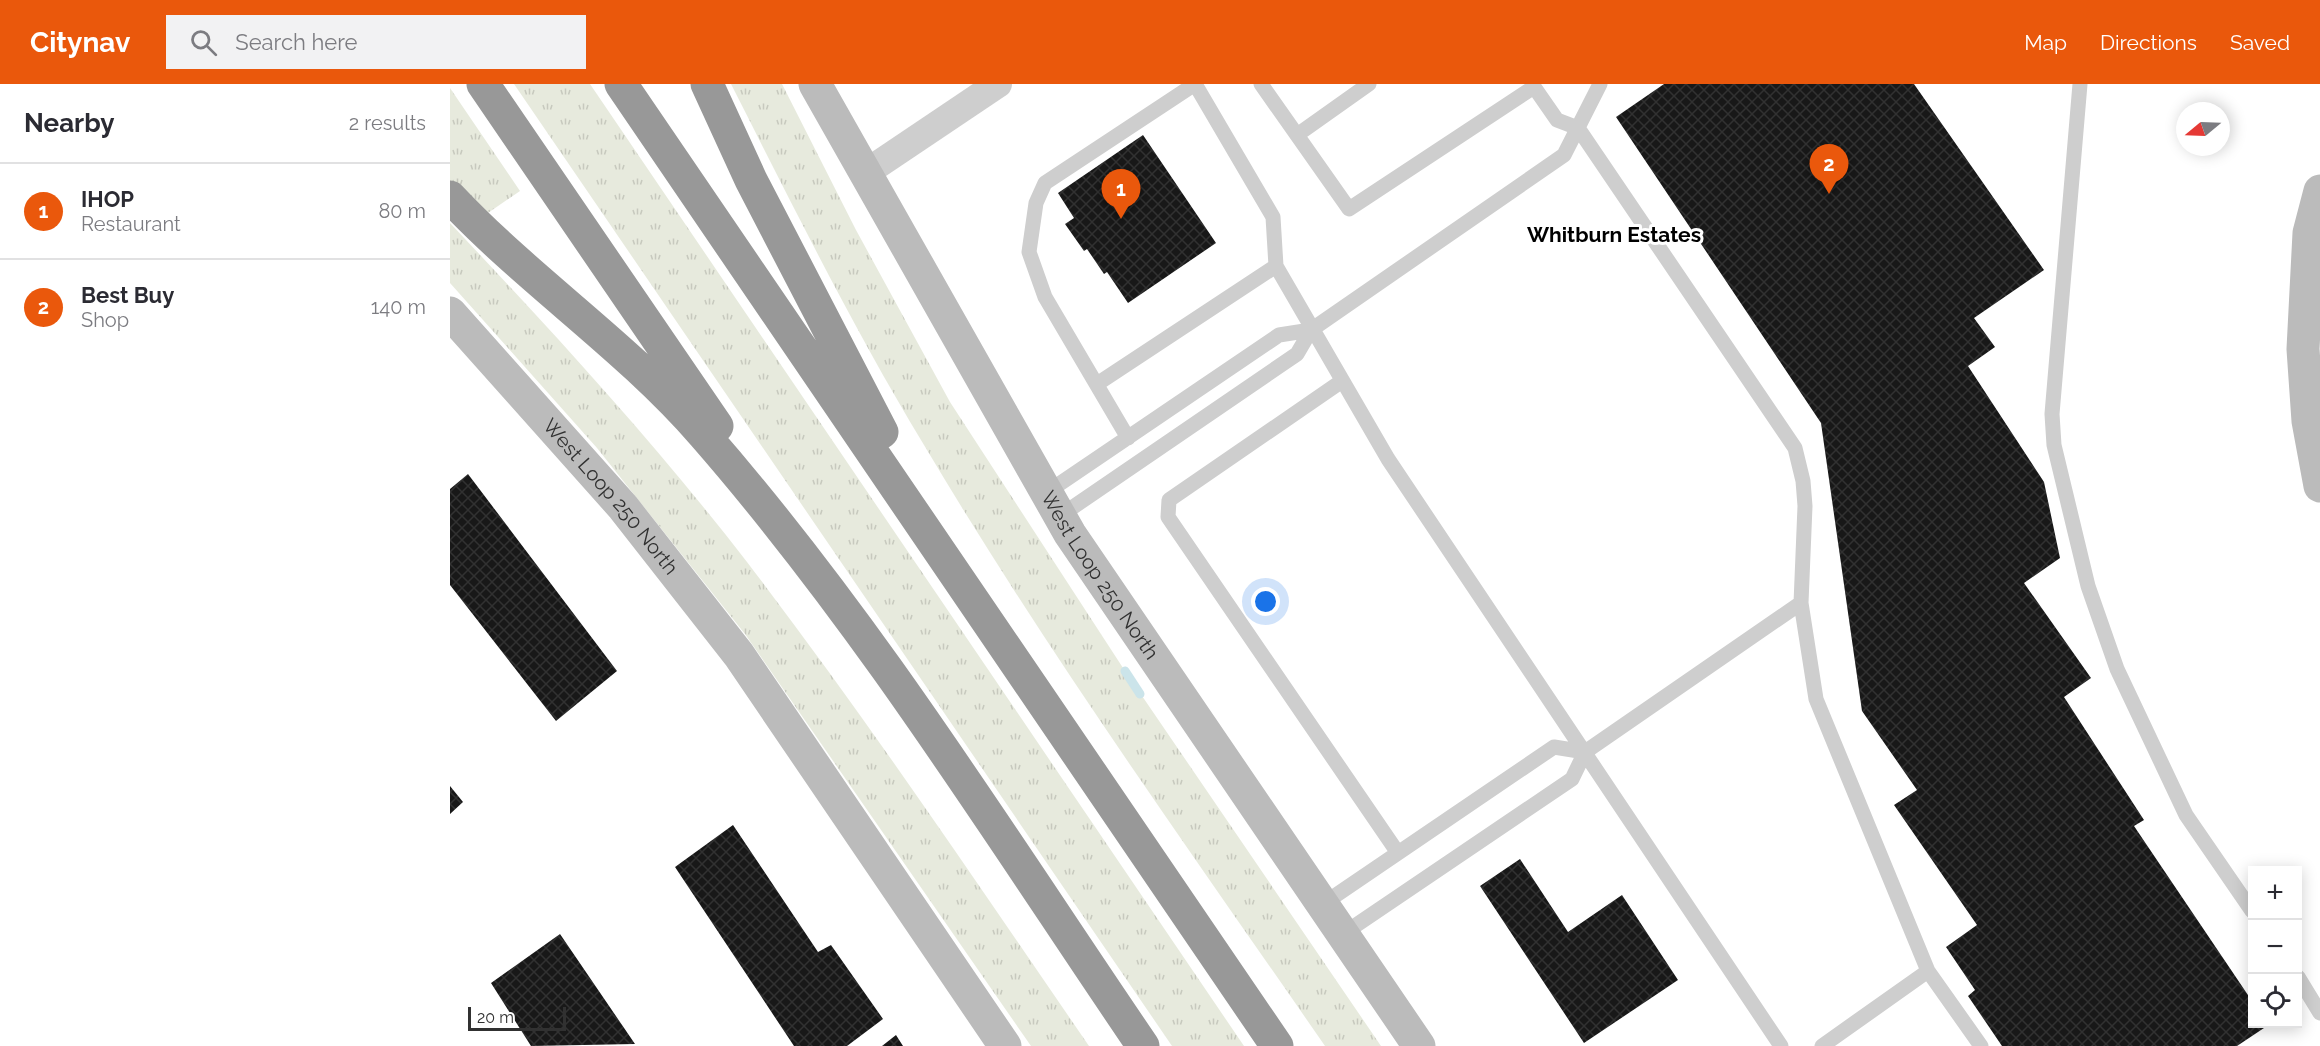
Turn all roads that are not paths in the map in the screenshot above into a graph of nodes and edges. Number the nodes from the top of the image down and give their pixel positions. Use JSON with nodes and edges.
{"nodes":[{"id":1,"x":483,"y":84,"type":"edge"},
{"id":2,"x":621,"y":84,"type":"edge"},
{"id":3,"x":707,"y":84,"type":"edge"},
{"id":4,"x":815,"y":84,"type":"edge"},
{"id":5,"x":998,"y":84,"type":"edge"},
{"id":6,"x":1195,"y":84,"type":"edge"},
{"id":7,"x":1261,"y":84,"type":"edge"},
{"id":8,"x":1369,"y":84,"type":"edge"},
{"id":9,"x":1600,"y":84,"type":"edge"},
{"id":10,"x":2080,"y":84,"type":"edge"},
{"id":11,"x":1533,"y":86,"type":"edge"},
{"id":12,"x":1578,"y":128,"type":"junction"},
{"id":13,"x":1297,"y":135,"type":"junction"},
{"id":14,"x":864,"y":174,"type":"junction"},
{"id":15,"x":2320,"y":191,"type":"edge"},
{"id":16,"x":450,"y":197,"type":"edge"},
{"id":17,"x":1276,"y":266,"type":"junction"},
{"id":18,"x":450,"y":313,"type":"edge"},
{"id":19,"x":1311,"y":330,"type":"junction"},
{"id":20,"x":1342,"y":381,"type":"junction"},
{"id":21,"x":1097,"y":384,"type":"junction"},
{"id":22,"x":1128,"y":438,"type":"junction"},
{"id":23,"x":2320,"y":486,"type":"edge"},
{"id":24,"x":1053,"y":505,"type":"junction"},
{"id":25,"x":818,"y":573,"type":"junction"},
{"id":26,"x":1800,"y":603,"type":"junction"},
{"id":27,"x":1042,"y":699,"type":"junction"},
{"id":28,"x":1585,"y":752,"type":"junction"},
{"id":29,"x":1398,"y":853,"type":"junction"},
{"id":30,"x":1323,"y":904,"type":"junction"},
{"id":31,"x":2248,"y":904,"type":"edge"},
{"id":32,"x":1343,"y":934,"type":"junction"},
{"id":33,"x":1928,"y":971,"type":"junction"},
{"id":34,"x":2302,"y":983,"type":"edge"},
{"id":35,"x":2320,"y":1012,"type":"edge"},
{"id":36,"x":1005,"y":1046,"type":"edge"},
{"id":37,"x":1143,"y":1046,"type":"edge"},
{"id":38,"x":1277,"y":1046,"type":"edge"},
{"id":39,"x":1419,"y":1046,"type":"edge"},
{"id":40,"x":1781,"y":1046,"type":"edge"},
{"id":41,"x":1822,"y":1046,"type":"edge"},
{"id":42,"x":1981,"y":1046,"type":"edge"}],
"edges":[{"from":1,"to":25,"type":"highway"},
{"from":2,"to":27,"type":"highway"},
{"from":3,"to":27,"type":"highway"},
{"from":4,"to":14,"type":"main road","name":"West Loop 250 North"},
{"from":5,"to":14,"type":"street"},
{"from":6,"to":17,"type":"lane"},
{"from":6,"to":21,"type":"lane"},
{"from":7,"to":13,"type":"lane"},
{"from":8,"to":13,"type":"lane"},
{"from":9,"to":12,"type":"lane"},
{"from":10,"to":31,"type":"lane"},
{"from":11,"to":12,"type":"lane"},
{"from":11,"to":13,"type":"lane"},
{"from":12,"to":19,"type":"lane"},
{"from":12,"to":26,"type":"lane"},
{"from":14,"to":24,"type":"main road","name":"West Loop 250 North"},
{"from":15,"to":23,"type":"main road"},
{"from":16,"to":25,"type":"highway"},
{"from":17,"to":19,"type":"lane"},
{"from":17,"to":21,"type":"lane"},
{"from":18,"to":36,"type":"main road","name":"West Loop 250 North"},
{"from":19,"to":20,"type":"lane"},
{"from":19,"to":22,"type":"lane"},
{"from":19,"to":24,"type":"lane"},
{"from":20,"to":28,"type":"lane"},
{"from":20,"to":29,"type":"lane"},
{"from":21,"to":22,"type":"lane"},
{"from":22,"to":24,"type":"lane"},
{"from":24,"to":30,"type":"main road","name":"West Loop 250 North"},
{"from":25,"to":37,"type":"highway"},
{"from":26,"to":28,"type":"lane"},
{"from":26,"to":33,"type":"lane"},
{"from":27,"to":38,"type":"highway"},
{"from":28,"to":29,"type":"lane"},
{"from":28,"to":32,"type":"lane"},
{"from":28,"to":40,"type":"lane"},
{"from":29,"to":30,"type":"lane"},
{"from":30,"to":32,"type":"main road","name":"West Loop 250 North"},
{"from":32,"to":39,"type":"main road","name":"West Loop 250 North"},
{"from":33,"to":41,"type":"lane"},
{"from":33,"to":42,"type":"lane"},
{"from":34,"to":35,"type":"lane"}]}
